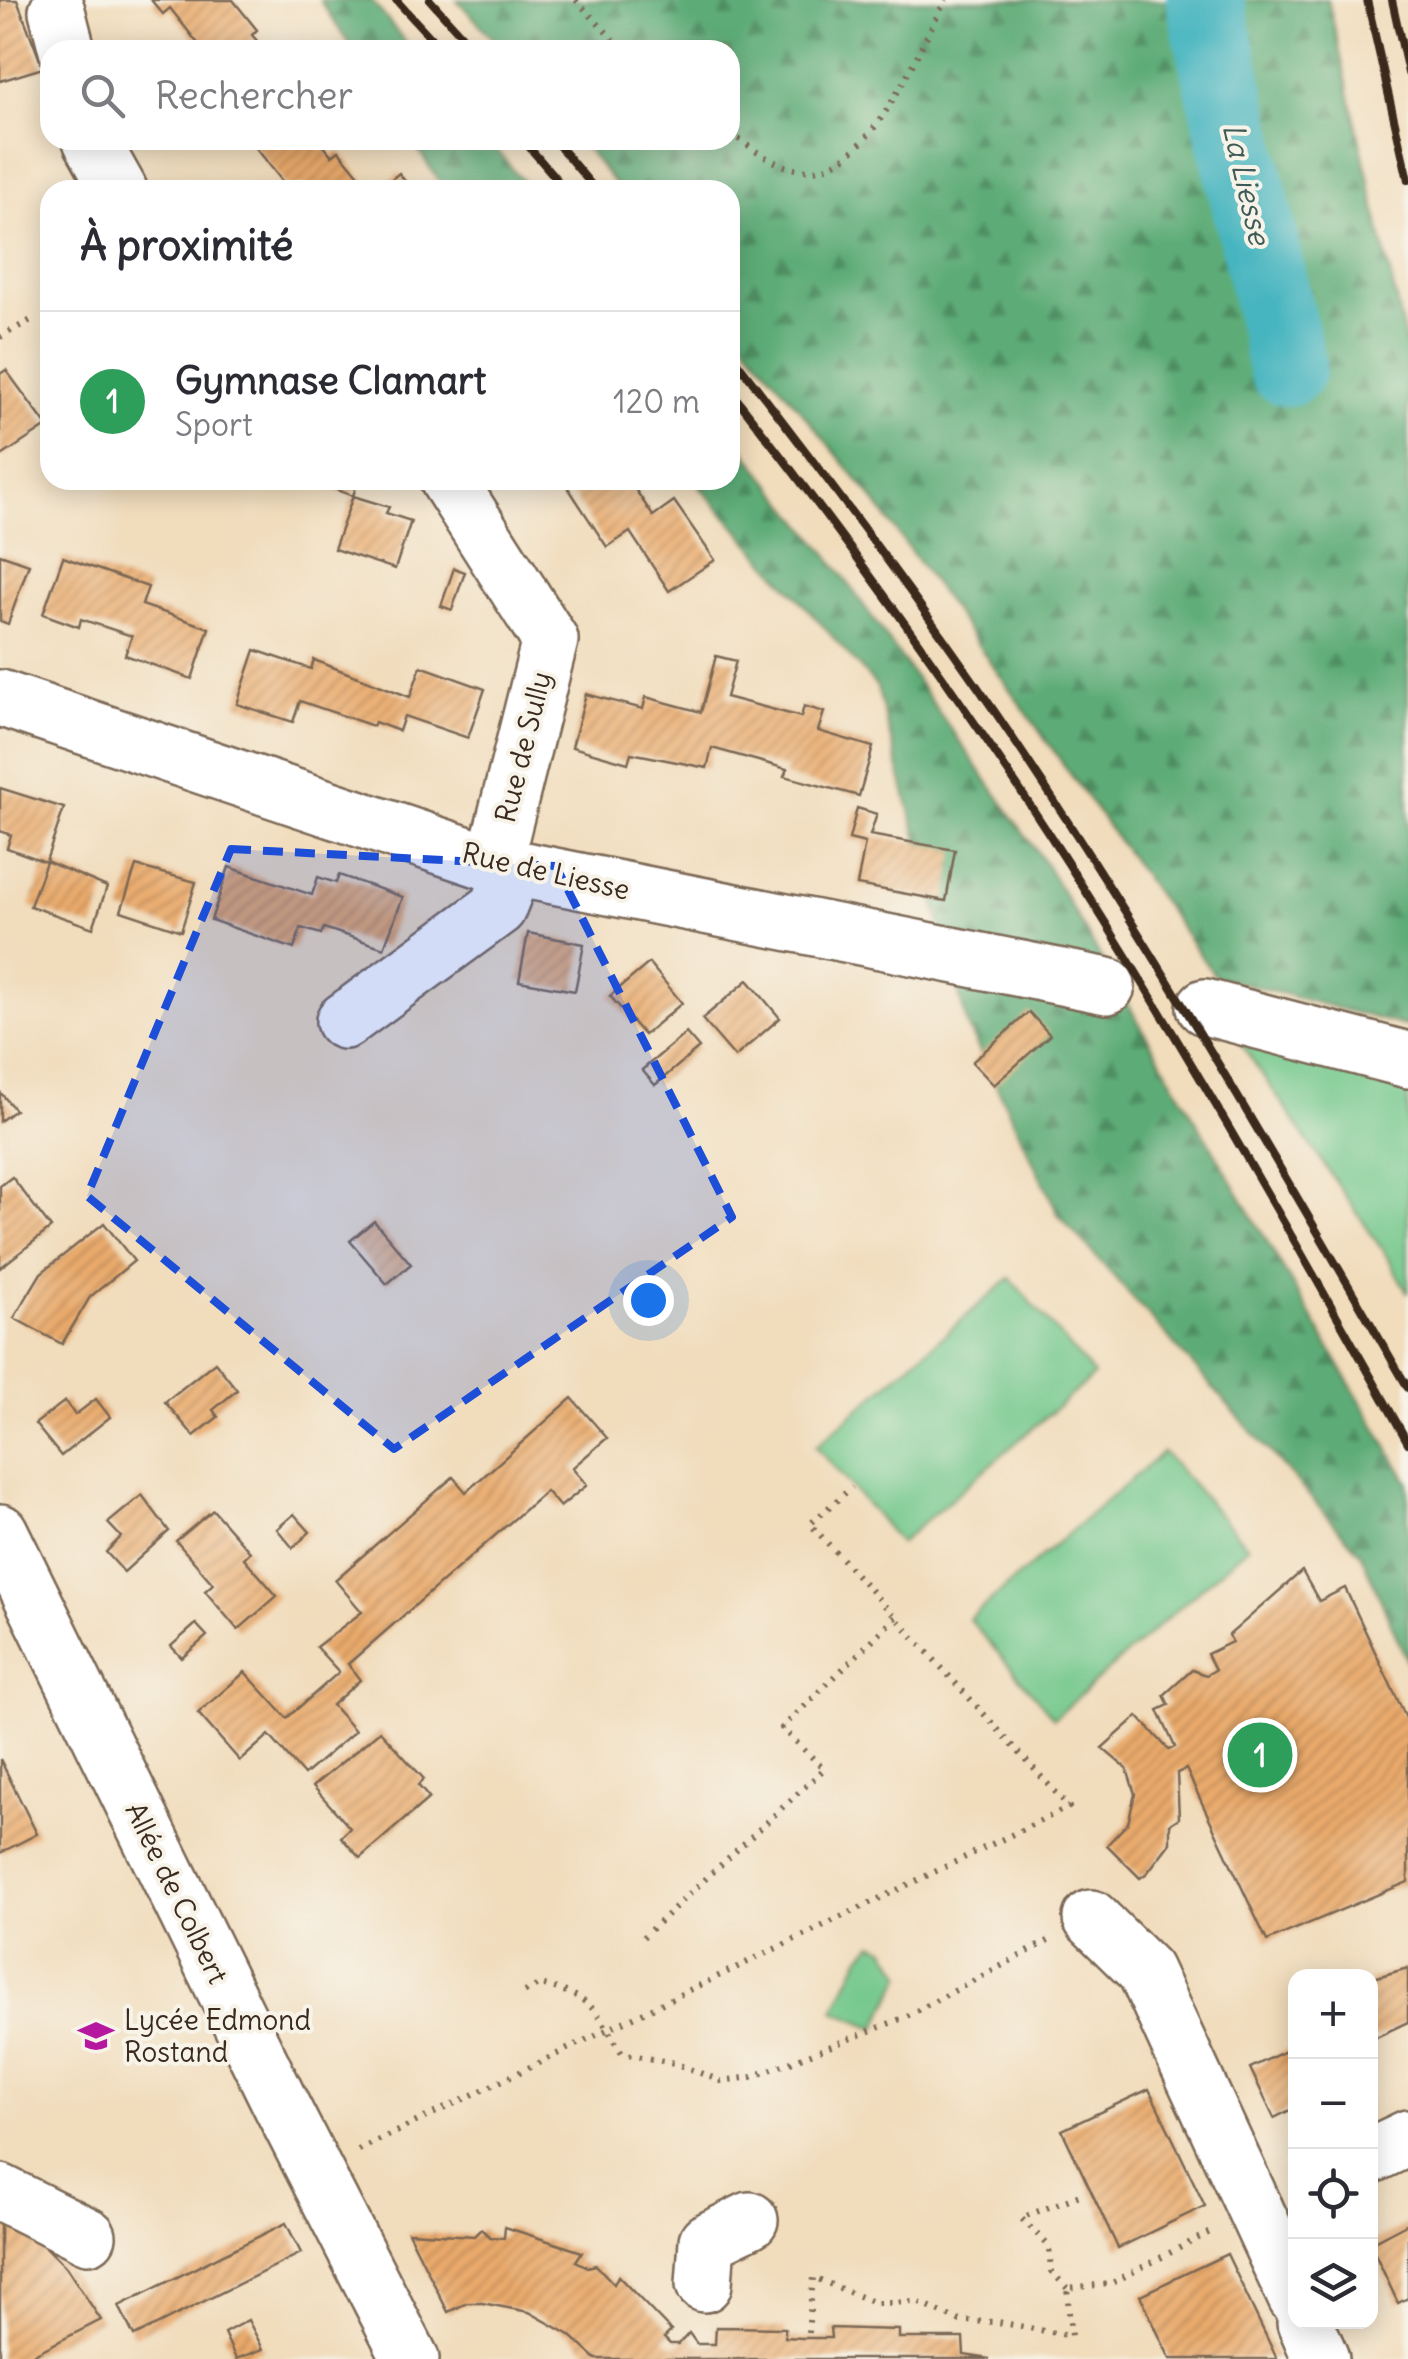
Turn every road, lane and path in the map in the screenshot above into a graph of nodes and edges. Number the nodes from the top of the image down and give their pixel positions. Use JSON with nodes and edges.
{"nodes":[{"id":1,"x":576,"y":0,"type":"edge"},
{"id":2,"x":946,"y":0,"type":"edge"},
{"id":3,"x":614,"y":40,"type":"edge"},
{"id":4,"x":740,"y":140,"type":"edge"},
{"id":5,"x":97,"y":150,"type":"edge"},
{"id":6,"x":113,"y":180,"type":"edge"},
{"id":7,"x":34,"y":319,"type":"dead end"},
{"id":8,"x":0,"y":337,"type":"edge"},
{"id":9,"x":454,"y":490,"type":"edge"},
{"id":10,"x":0,"y":698,"type":"edge"},
{"id":11,"x":504,"y":866,"type":"junction"},
{"id":12,"x":1108,"y":986,"type":"dead end"},
{"id":13,"x":1205,"y":1007,"type":"dead end"},
{"id":14,"x":344,"y":1021,"type":"dead end"},
{"id":15,"x":1408,"y":1060,"type":"edge"},
{"id":16,"x":852,"y":1487,"type":"dead end"},
{"id":17,"x":0,"y":1532,"type":"edge"},
{"id":18,"x":896,"y":1617,"type":"junction"},
{"id":19,"x":1091,"y":1918,"type":"joint"},
{"id":20,"x":643,"y":1937,"type":"dead end"},
{"id":21,"x":525,"y":1992,"type":"dead end"},
{"id":22,"x":609,"y":2032,"type":"junction"},
{"id":23,"x":1408,"y":2138,"type":"edge"},
{"id":24,"x":1378,"y":2152,"type":"edge"},
{"id":25,"x":314,"y":2171,"type":"junction"},
{"id":26,"x":0,"y":2192,"type":"edge"},
{"id":27,"x":1085,"y":2192,"type":"dead end"},
{"id":28,"x":1277,"y":2200,"type":"edge"},
{"id":29,"x":750,"y":2220,"type":"dead end"},
{"id":30,"x":88,"y":2236,"type":"dead end"},
{"id":31,"x":1288,"y":2257,"type":"edge"},
{"id":32,"x":704,"y":2284,"type":"dead end"},
{"id":33,"x":1068,"y":2288,"type":"junction"},
{"id":34,"x":1309,"y":2329,"type":"edge"},
{"id":35,"x":808,"y":2332,"type":"dead end"},
{"id":36,"x":412,"y":2359,"type":"edge"},
{"id":37,"x":1321,"y":2359,"type":"edge"}],
"edges":[{"from":1,"to":3,"type":"path"},
{"from":2,"to":4,"type":"path"},
{"from":5,"to":6,"type":"street"},
{"from":7,"to":8,"type":"path"},
{"from":9,"to":11,"type":"street","name":"Rue de Sully"},
{"from":10,"to":11,"type":"street","name":"Rue de Liesse"},
{"from":11,"to":12,"type":"street","name":"Rue de Liesse"},
{"from":11,"to":14,"type":"street","name":"Rue de Sully"},
{"from":13,"to":15,"type":"street"},
{"from":16,"to":18,"type":"path"},
{"from":17,"to":25,"type":"street","name":"Allée de Colbert"},
{"from":18,"to":20,"type":"path"},
{"from":18,"to":22,"type":"path"},
{"from":19,"to":22,"type":"path"},
{"from":19,"to":28,"type":"street"},
{"from":21,"to":22,"type":"path"},
{"from":22,"to":25,"type":"path"},
{"from":23,"to":24,"type":"street"},
{"from":25,"to":36,"type":"street","name":"Allée de Colbert"},
{"from":26,"to":30,"type":"street"},
{"from":27,"to":33,"type":"path"},
{"from":28,"to":31,"type":"street"},
{"from":28,"to":33,"type":"path"},
{"from":29,"to":32,"type":"street"},
{"from":33,"to":35,"type":"path"},
{"from":34,"to":37,"type":"street"}]}
